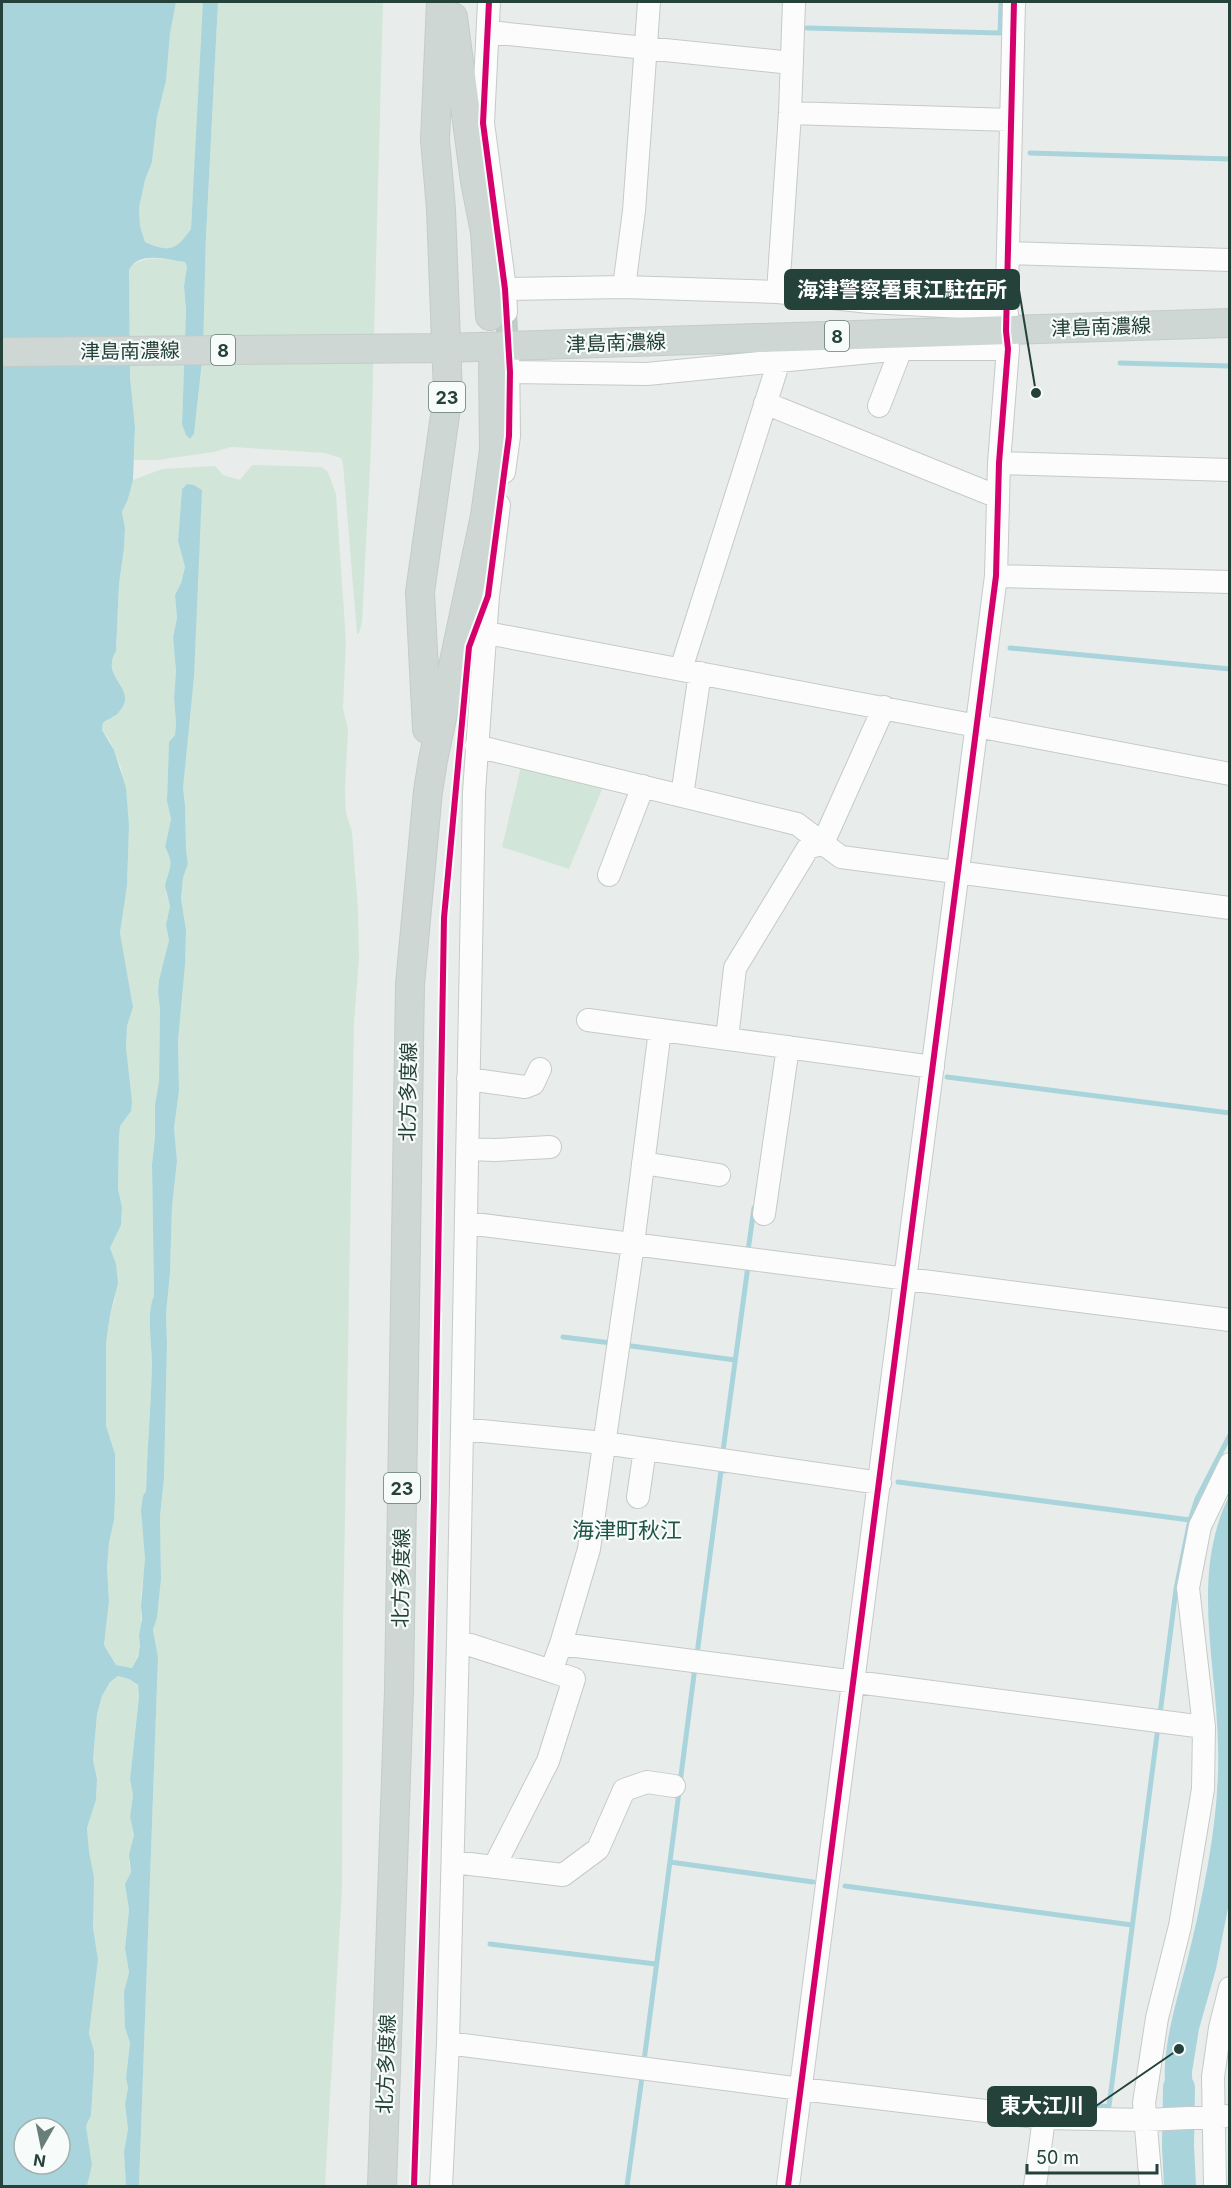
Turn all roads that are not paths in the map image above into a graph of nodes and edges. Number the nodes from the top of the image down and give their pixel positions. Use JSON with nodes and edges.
{"nodes":[{"id":1,"x":441,"y":2,"type":"edge"},
{"id":2,"x":451,"y":2,"type":"edge"},
{"id":3,"x":489,"y":2,"type":"edge"},
{"id":4,"x":649,"y":2,"type":"edge"},
{"id":5,"x":794,"y":2,"type":"edge"},
{"id":6,"x":1014,"y":2,"type":"edge"},
{"id":7,"x":489,"y":32,"type":"junction"},
{"id":8,"x":645,"y":48,"type":"junction"},
{"id":9,"x":792,"y":63,"type":"junction"},
{"id":10,"x":790,"y":113,"type":"junction"},
{"id":11,"x":1011,"y":120,"type":"junction"},
{"id":12,"x":1008,"y":254,"type":"junction"},
{"id":13,"x":1230,"y":260,"type":"edge"},
{"id":14,"x":624,"y":287,"type":"junction"},
{"id":15,"x":505,"y":289,"type":"junction"},
{"id":16,"x":778,"y":292,"type":"junction"},
{"id":17,"x":498,"y":314,"type":"joint"},
{"id":18,"x":1230,"y":323,"type":"edge"},
{"id":19,"x":1007,"y":331,"type":"junction"},
{"id":20,"x":445,"y":348,"type":"junction"},
{"id":21,"x":902,"y":349,"type":"junction"},
{"id":22,"x":2,"y":352,"type":"edge"},
{"id":23,"x":779,"y":361,"type":"junction"},
{"id":24,"x":504,"y":362,"type":"junction"},
{"id":25,"x":765,"y":403,"type":"junction"},
{"id":26,"x":879,"y":406,"type":"dead end"},
{"id":27,"x":999,"y":463,"type":"junction"},
{"id":28,"x":1230,"y":470,"type":"edge"},
{"id":29,"x":998,"y":497,"type":"junction"},
{"id":30,"x":996,"y":576,"type":"junction"},
{"id":31,"x":1230,"y":582,"type":"edge"},
{"id":32,"x":487,"y":633,"type":"junction"},
{"id":33,"x":691,"y":671,"type":"junction"},
{"id":34,"x":884,"y":707,"type":"junction"},
{"id":35,"x":976,"y":724,"type":"junction"},
{"id":36,"x":476,"y":746,"type":"junction"},
{"id":37,"x":1230,"y":774,"type":"edge"},
{"id":38,"x":643,"y":786,"type":"junction"},
{"id":39,"x":428,"y":791,"type":"junction"},
{"id":40,"x":682,"y":796,"type":"junction"},
{"id":41,"x":823,"y":843,"type":"junction"},
{"id":42,"x":957,"y":872,"type":"junction"},
{"id":43,"x":609,"y":875,"type":"dead end"},
{"id":44,"x":1230,"y":908,"type":"edge"},
{"id":45,"x":588,"y":1020,"type":"dead end"},
{"id":46,"x":660,"y":1030,"type":"junction"},
{"id":47,"x":727,"y":1039,"type":"junction"},
{"id":48,"x":788,"y":1047,"type":"junction"},
{"id":49,"x":933,"y":1067,"type":"junction"},
{"id":50,"x":540,"y":1069,"type":"dead end"},
{"id":51,"x":468,"y":1079,"type":"junction"},
{"id":52,"x":550,"y":1147,"type":"dead end"},
{"id":53,"x":468,"y":1149,"type":"junction"},
{"id":54,"x":643,"y":1163,"type":"junction"},
{"id":55,"x":719,"y":1175,"type":"dead end"},
{"id":56,"x":764,"y":1214,"type":"dead end"},
{"id":57,"x":467,"y":1223,"type":"junction"},
{"id":58,"x":633,"y":1244,"type":"junction"},
{"id":59,"x":904,"y":1280,"type":"junction"},
{"id":60,"x":1230,"y":1320,"type":"edge"},
{"id":61,"x":462,"y":1429,"type":"junction"},
{"id":62,"x":604,"y":1443,"type":"junction"},
{"id":63,"x":645,"y":1449,"type":"junction"},
{"id":64,"x":1230,"y":1464,"type":"edge"},
{"id":65,"x":880,"y":1483,"type":"junction"},
{"id":66,"x":638,"y":1497,"type":"dead end"},
{"id":67,"x":458,"y":1641,"type":"junction"},
{"id":68,"x":561,"y":1644,"type":"junction"},
{"id":69,"x":551,"y":1671,"type":"junction"},
{"id":70,"x":853,"y":1681,"type":"junction"},
{"id":71,"x":1204,"y":1727,"type":"junction"},
{"id":72,"x":674,"y":1786,"type":"dead end"},
{"id":73,"x":453,"y":1862,"type":"junction"},
{"id":74,"x":494,"y":1867,"type":"junction"},
{"id":75,"x":1230,"y":1988,"type":"edge"},
{"id":76,"x":448,"y":2043,"type":"junction"},
{"id":77,"x":801,"y":2089,"type":"junction"},
{"id":78,"x":1217,"y":2116,"type":"edge"},
{"id":79,"x":1044,"y":2118,"type":"junction"},
{"id":80,"x":1150,"y":2119,"type":"junction"},
{"id":81,"x":382,"y":2187,"type":"edge"},
{"id":82,"x":441,"y":2187,"type":"edge"},
{"id":83,"x":788,"y":2187,"type":"edge"},
{"id":84,"x":1035,"y":2187,"type":"edge"},
{"id":85,"x":1151,"y":2187,"type":"edge"},
{"id":86,"x":1215,"y":2187,"type":"edge"}],
"edges":[{"from":1,"to":20,"type":"main road","number":"23"},
{"from":2,"to":17,"type":"main road"},
{"from":3,"to":7,"type":"street"},
{"from":4,"to":8,"type":"street"},
{"from":5,"to":9,"type":"street"},
{"from":6,"to":11,"type":"street"},
{"from":7,"to":8,"type":"street"},
{"from":7,"to":15,"type":"street"},
{"from":8,"to":9,"type":"street"},
{"from":8,"to":14,"type":"street"},
{"from":9,"to":10,"type":"street"},
{"from":10,"to":11,"type":"street"},
{"from":10,"to":16,"type":"street"},
{"from":11,"to":12,"type":"street"},
{"from":12,"to":13,"type":"street"},
{"from":12,"to":19,"type":"street"},
{"from":14,"to":15,"type":"street"},
{"from":14,"to":16,"type":"street"},
{"from":15,"to":17,"type":"street"},
{"from":16,"to":19,"type":"street"},
{"from":18,"to":19,"type":"main road","name":"津島南濃線","number":"8"},
{"from":19,"to":20,"type":"main road","name":"津島南濃線","number":"8"},
{"from":19,"to":21,"type":"street"},
{"from":19,"to":27,"type":"street"},
{"from":20,"to":22,"type":"main road","name":"津島南濃線","number":"8"},
{"from":20,"to":39,"type":"main road","number":"23"},
{"from":21,"to":23,"type":"street"},
{"from":21,"to":26,"type":"street"},
{"from":23,"to":24,"type":"street"},
{"from":23,"to":25,"type":"street"},
{"from":24,"to":32,"type":"street"},
{"from":24,"to":39,"type":"main road"},
{"from":25,"to":29,"type":"street"},
{"from":25,"to":33,"type":"street"},
{"from":27,"to":28,"type":"street"},
{"from":27,"to":29,"type":"street"},
{"from":29,"to":30,"type":"street"},
{"from":30,"to":31,"type":"street"},
{"from":30,"to":35,"type":"street"},
{"from":32,"to":33,"type":"street"},
{"from":32,"to":36,"type":"street"},
{"from":33,"to":34,"type":"street"},
{"from":33,"to":40,"type":"street"},
{"from":34,"to":35,"type":"street"},
{"from":34,"to":41,"type":"street"},
{"from":35,"to":37,"type":"street"},
{"from":35,"to":42,"type":"street"},
{"from":36,"to":38,"type":"street"},
{"from":36,"to":51,"type":"street"},
{"from":38,"to":40,"type":"street"},
{"from":38,"to":43,"type":"street"},
{"from":39,"to":81,"type":"main road","name":"北方多度線","number":"23"},
{"from":40,"to":41,"type":"street"},
{"from":41,"to":42,"type":"street"},
{"from":41,"to":47,"type":"street"},
{"from":42,"to":44,"type":"street"},
{"from":42,"to":49,"type":"street"},
{"from":45,"to":46,"type":"street"},
{"from":46,"to":47,"type":"street"},
{"from":46,"to":54,"type":"street"},
{"from":47,"to":48,"type":"street"},
{"from":48,"to":49,"type":"street"},
{"from":48,"to":56,"type":"street"},
{"from":49,"to":59,"type":"street"},
{"from":50,"to":51,"type":"street"},
{"from":51,"to":53,"type":"street"},
{"from":52,"to":53,"type":"street"},
{"from":53,"to":57,"type":"street"},
{"from":54,"to":55,"type":"street"},
{"from":54,"to":58,"type":"street"},
{"from":57,"to":58,"type":"street"},
{"from":57,"to":61,"type":"street"},
{"from":58,"to":59,"type":"street"},
{"from":58,"to":62,"type":"street"},
{"from":59,"to":60,"type":"street"},
{"from":59,"to":65,"type":"street"},
{"from":61,"to":62,"type":"street"},
{"from":61,"to":67,"type":"street"},
{"from":62,"to":63,"type":"street"},
{"from":62,"to":68,"type":"street"},
{"from":63,"to":65,"type":"street"},
{"from":63,"to":66,"type":"street"},
{"from":64,"to":71,"type":"street"},
{"from":65,"to":70,"type":"street"},
{"from":67,"to":69,"type":"street"},
{"from":67,"to":73,"type":"street"},
{"from":68,"to":69,"type":"street"},
{"from":68,"to":70,"type":"street"},
{"from":69,"to":74,"type":"street"},
{"from":70,"to":71,"type":"street"},
{"from":70,"to":77,"type":"street"},
{"from":71,"to":80,"type":"street"},
{"from":72,"to":74,"type":"street"},
{"from":73,"to":74,"type":"street"},
{"from":73,"to":76,"type":"street"},
{"from":75,"to":78,"type":"street"},
{"from":76,"to":77,"type":"street"},
{"from":76,"to":82,"type":"street"},
{"from":77,"to":79,"type":"street"},
{"from":77,"to":83,"type":"street"},
{"from":78,"to":80,"type":"street"},
{"from":78,"to":86,"type":"street"},
{"from":79,"to":80,"type":"street"},
{"from":79,"to":84,"type":"street"},
{"from":80,"to":85,"type":"street"}]}
